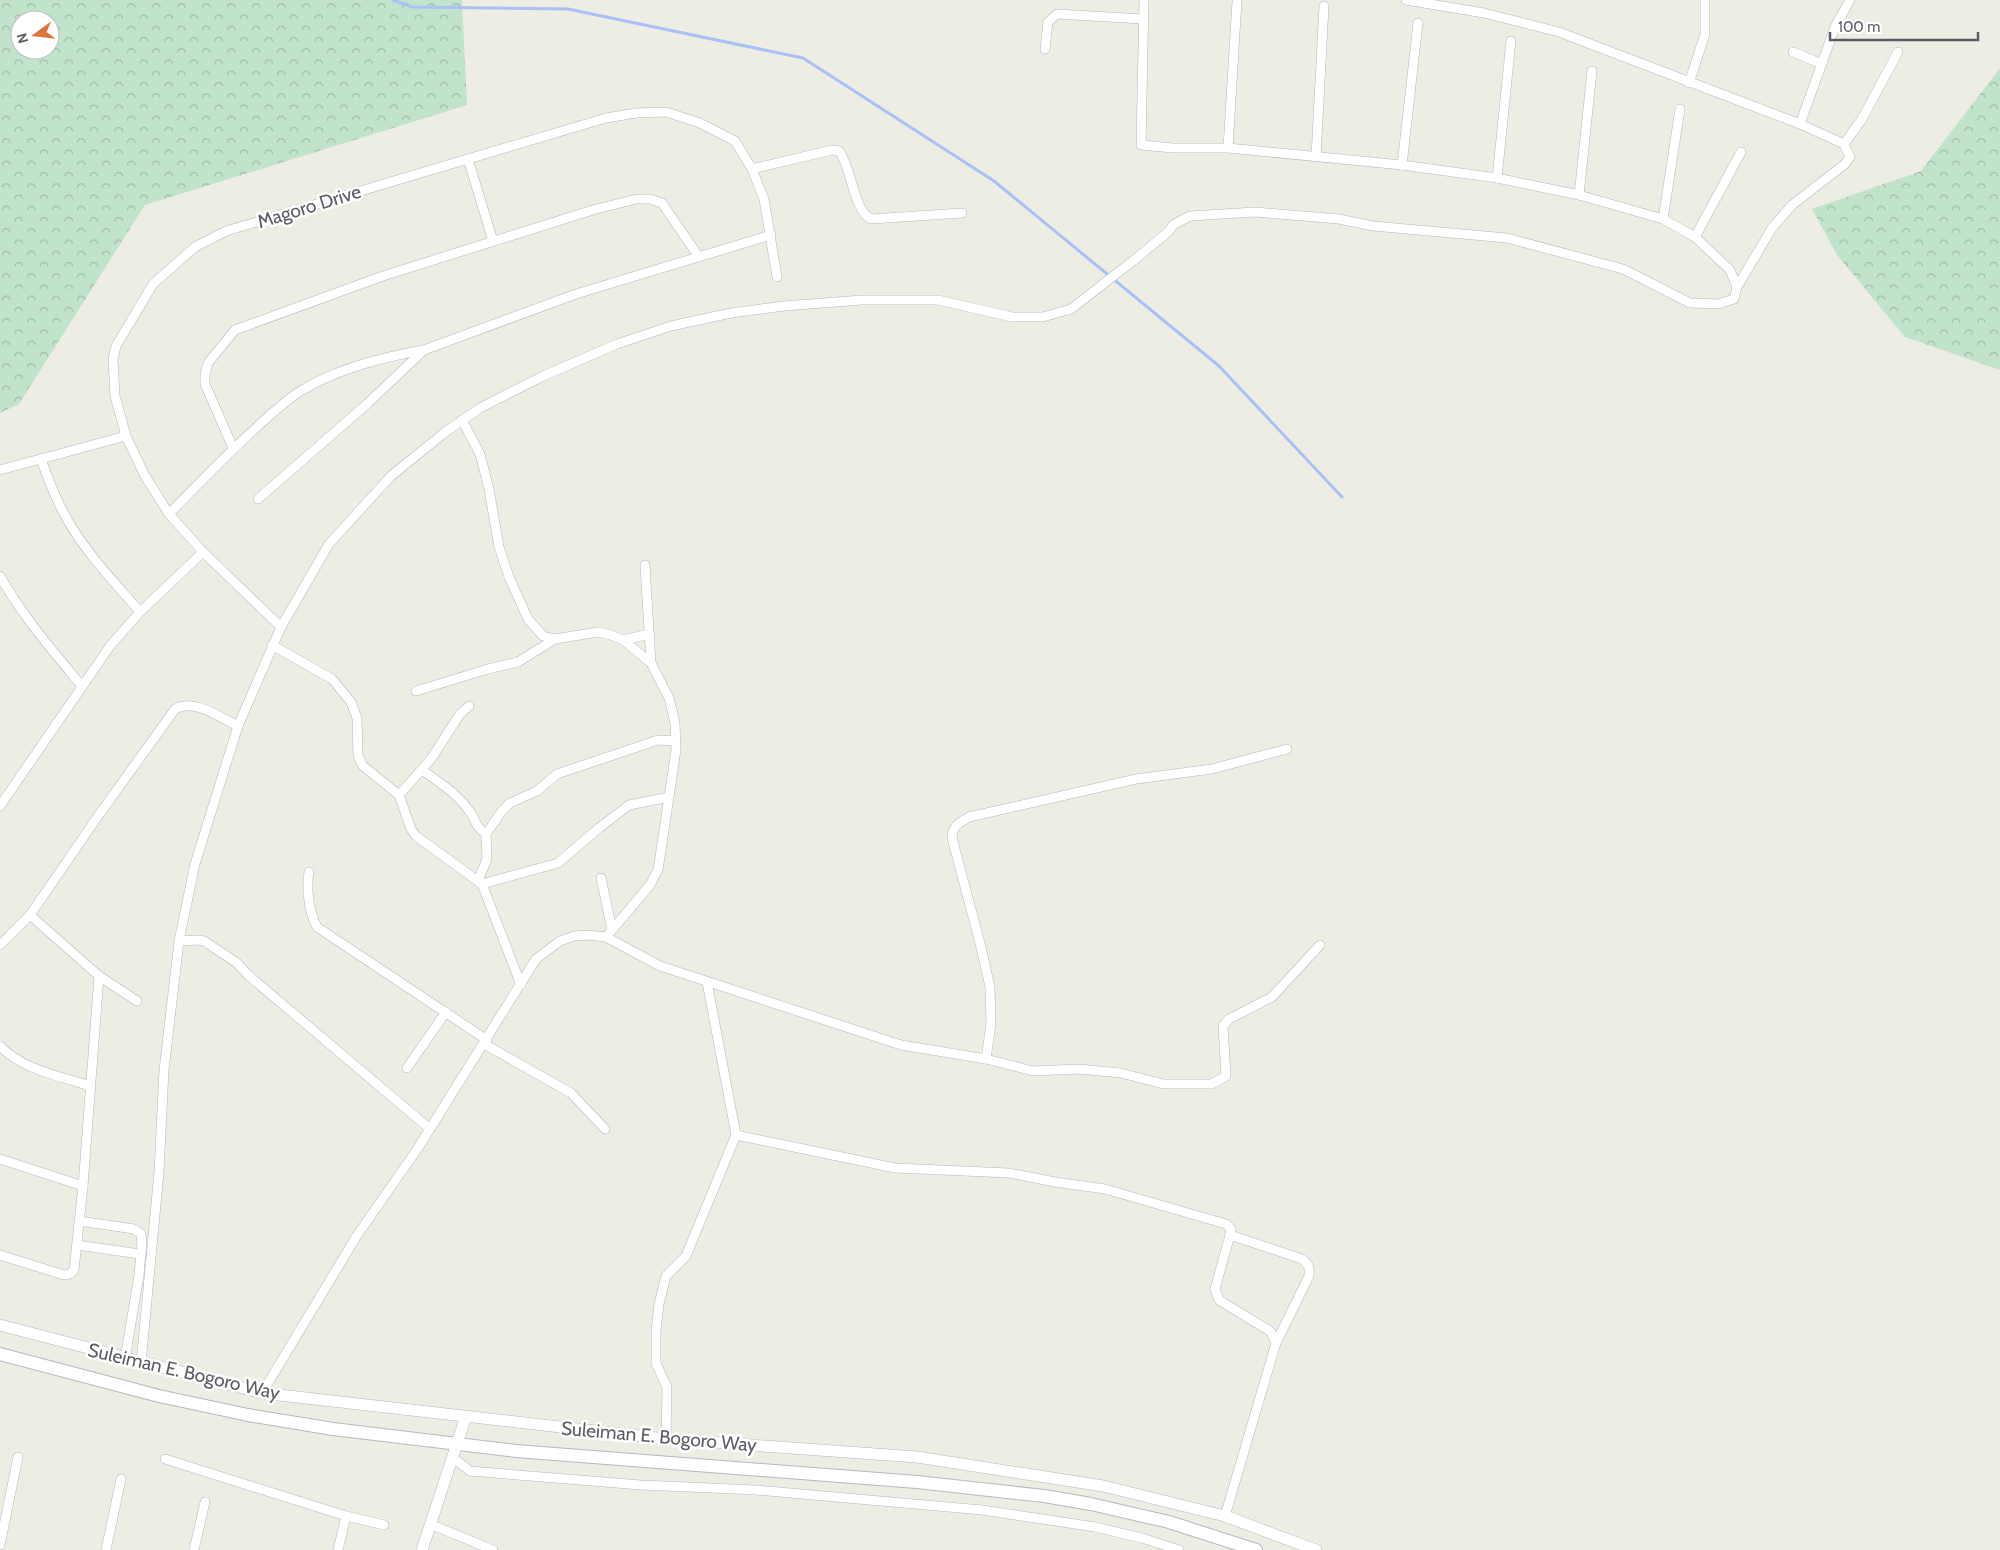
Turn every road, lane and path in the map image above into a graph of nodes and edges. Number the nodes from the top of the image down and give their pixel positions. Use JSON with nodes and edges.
{"nodes":[{"id":1,"x":1144,"y":0,"type":"edge"},
{"id":2,"x":1406,"y":0,"type":"edge"},
{"id":3,"x":1705,"y":0,"type":"edge"},
{"id":4,"x":1850,"y":0,"type":"edge"},
{"id":5,"x":1237,"y":1,"type":"edge"},
{"id":6,"x":1420,"y":1,"type":"edge"},
{"id":7,"x":1324,"y":6,"type":"dead end"},
{"id":8,"x":1143,"y":19,"type":"junction"},
{"id":9,"x":1418,"y":23,"type":"dead end"},
{"id":10,"x":1511,"y":41,"type":"dead end"},
{"id":11,"x":1045,"y":49,"type":"dead end"},
{"id":12,"x":1793,"y":52,"type":"dead end"},
{"id":13,"x":1898,"y":52,"type":"dead end"},
{"id":14,"x":1822,"y":64,"type":"junction"},
{"id":15,"x":1592,"y":71,"type":"dead end"},
{"id":16,"x":1689,"y":83,"type":"junction"},
{"id":17,"x":1680,"y":109,"type":"dead end"},
{"id":18,"x":1800,"y":124,"type":"junction"},
{"id":19,"x":1844,"y":144,"type":"junction"},
{"id":20,"x":1228,"y":148,"type":"junction"},
{"id":21,"x":1741,"y":152,"type":"dead end"},
{"id":22,"x":1316,"y":158,"type":"junction"},
{"id":23,"x":468,"y":159,"type":"junction"},
{"id":24,"x":1402,"y":165,"type":"junction"},
{"id":25,"x":752,"y":169,"type":"junction"},
{"id":26,"x":1498,"y":178,"type":"junction"},
{"id":27,"x":1579,"y":195,"type":"junction"},
{"id":28,"x":962,"y":213,"type":"dead end"},
{"id":29,"x":1663,"y":220,"type":"junction"},
{"id":30,"x":771,"y":235,"type":"junction"},
{"id":31,"x":1695,"y":237,"type":"junction"},
{"id":32,"x":493,"y":241,"type":"junction"},
{"id":33,"x":699,"y":257,"type":"junction"},
{"id":34,"x":777,"y":277,"type":"dead end"},
{"id":35,"x":1737,"y":287,"type":"junction"},
{"id":36,"x":424,"y":350,"type":"junction"},
{"id":37,"x":462,"y":420,"type":"junction"},
{"id":38,"x":126,"y":436,"type":"junction"},
{"id":39,"x":233,"y":448,"type":"junction"},
{"id":40,"x":41,"y":459,"type":"junction"},
{"id":41,"x":0,"y":470,"type":"edge"},
{"id":42,"x":258,"y":499,"type":"dead end"},
{"id":43,"x":169,"y":514,"type":"junction"},
{"id":44,"x":203,"y":552,"type":"junction"},
{"id":45,"x":645,"y":565,"type":"dead end"},
{"id":46,"x":0,"y":576,"type":"edge"},
{"id":47,"x":140,"y":612,"type":"junction"},
{"id":48,"x":281,"y":627,"type":"junction"},
{"id":49,"x":649,"y":634,"type":"junction"},
{"id":50,"x":555,"y":639,"type":"junction"},
{"id":51,"x":623,"y":640,"type":"junction"},
{"id":52,"x":272,"y":645,"type":"junction"},
{"id":53,"x":651,"y":663,"type":"junction"},
{"id":54,"x":82,"y":686,"type":"junction"},
{"id":55,"x":416,"y":691,"type":"dead end"},
{"id":56,"x":469,"y":706,"type":"dead end"},
{"id":57,"x":238,"y":726,"type":"junction"},
{"id":58,"x":676,"y":741,"type":"junction"},
{"id":59,"x":1287,"y":749,"type":"dead end"},
{"id":60,"x":422,"y":770,"type":"junction"},
{"id":61,"x":399,"y":795,"type":"junction"},
{"id":62,"x":669,"y":797,"type":"junction"},
{"id":63,"x":1,"y":801,"type":"edge"},
{"id":64,"x":486,"y":834,"type":"junction"},
{"id":65,"x":309,"y":872,"type":"dead end"},
{"id":66,"x":601,"y":878,"type":"dead end"},
{"id":67,"x":480,"y":883,"type":"junction"},
{"id":68,"x":30,"y":915,"type":"junction"},
{"id":69,"x":609,"y":934,"type":"junction"},
{"id":70,"x":179,"y":941,"type":"junction"},
{"id":71,"x":0,"y":945,"type":"edge"},
{"id":72,"x":1320,"y":945,"type":"dead end"},
{"id":73,"x":99,"y":976,"type":"junction"},
{"id":74,"x":707,"y":982,"type":"junction"},
{"id":75,"x":520,"y":985,"type":"junction"},
{"id":76,"x":137,"y":1002,"type":"dead end"},
{"id":77,"x":446,"y":1012,"type":"junction"},
{"id":78,"x":486,"y":1042,"type":"junction"},
{"id":79,"x":0,"y":1046,"type":"edge"},
{"id":80,"x":986,"y":1059,"type":"junction"},
{"id":81,"x":406,"y":1068,"type":"dead end"},
{"id":82,"x":90,"y":1086,"type":"junction"},
{"id":83,"x":430,"y":1129,"type":"junction"},
{"id":84,"x":604,"y":1129,"type":"dead end"},
{"id":85,"x":736,"y":1134,"type":"junction"},
{"id":86,"x":0,"y":1158,"type":"edge"},
{"id":87,"x":83,"y":1186,"type":"junction"},
{"id":88,"x":79,"y":1221,"type":"junction"},
{"id":89,"x":1230,"y":1235,"type":"junction"},
{"id":90,"x":77,"y":1245,"type":"junction"},
{"id":91,"x":140,"y":1254,"type":"junction"},
{"id":92,"x":0,"y":1255,"type":"edge"},
{"id":93,"x":0,"y":1325,"type":"edge"},
{"id":94,"x":1282,"y":1329,"type":"junction"},
{"id":95,"x":1271,"y":1332,"type":"junction"},
{"id":96,"x":1276,"y":1343,"type":"junction"},
{"id":97,"x":0,"y":1354,"type":"edge"},
{"id":98,"x":125,"y":1358,"type":"junction"},
{"id":99,"x":142,"y":1363,"type":"junction"},
{"id":100,"x":262,"y":1393,"type":"junction"},
{"id":101,"x":466,"y":1416,"type":"junction"},
{"id":102,"x":666,"y":1439,"type":"junction"},
{"id":103,"x":454,"y":1451,"type":"junction"},
{"id":104,"x":18,"y":1457,"type":"dead end"},
{"id":105,"x":165,"y":1459,"type":"dead end"},
{"id":106,"x":121,"y":1479,"type":"dead end"},
{"id":107,"x":205,"y":1502,"type":"dead end"},
{"id":108,"x":346,"y":1516,"type":"junction"},
{"id":109,"x":1225,"y":1516,"type":"junction"},
{"id":110,"x":430,"y":1524,"type":"junction"},
{"id":111,"x":384,"y":1525,"type":"dead end"},
{"id":112,"x":0,"y":1545,"type":"edge"},
{"id":113,"x":106,"y":1550,"type":"edge"},
{"id":114,"x":194,"y":1550,"type":"edge"},
{"id":115,"x":338,"y":1550,"type":"edge"},
{"id":116,"x":422,"y":1550,"type":"edge"},
{"id":117,"x":493,"y":1550,"type":"edge"},
{"id":118,"x":1179,"y":1550,"type":"edge"},
{"id":119,"x":1256,"y":1550,"type":"edge"},
{"id":120,"x":1316,"y":1550,"type":"edge"}],
"edges":[{"from":1,"to":8,"type":"street"},
{"from":2,"to":6,"type":"street"},
{"from":3,"to":16,"type":"street"},
{"from":4,"to":14,"type":"street"},
{"from":5,"to":20,"type":"street"},
{"from":6,"to":16,"type":"street"},
{"from":7,"to":22,"type":"street"},
{"from":8,"to":11,"type":"street"},
{"from":8,"to":20,"type":"street"},
{"from":9,"to":24,"type":"street"},
{"from":10,"to":26,"type":"street"},
{"from":12,"to":14,"type":"street"},
{"from":13,"to":19,"type":"street"},
{"from":14,"to":18,"type":"street"},
{"from":15,"to":27,"type":"street"},
{"from":16,"to":18,"type":"street"},
{"from":17,"to":29,"type":"street"},
{"from":18,"to":19,"type":"street"},
{"from":19,"to":35,"type":"street"},
{"from":20,"to":22,"type":"street"},
{"from":21,"to":31,"type":"street"},
{"from":22,"to":24,"type":"street"},
{"from":23,"to":25,"type":"street","name":"Magoro Drive"},
{"from":23,"to":32,"type":"street"},
{"from":23,"to":38,"type":"street","name":"Magoro Drive"},
{"from":24,"to":26,"type":"street"},
{"from":25,"to":28,"type":"street"},
{"from":25,"to":30,"type":"street","name":"Magoro Drive"},
{"from":26,"to":27,"type":"street"},
{"from":27,"to":29,"type":"street"},
{"from":29,"to":31,"type":"street"},
{"from":30,"to":33,"type":"street"},
{"from":30,"to":34,"type":"street","name":"Magoro Drive"},
{"from":31,"to":35,"type":"street"},
{"from":32,"to":33,"type":"street"},
{"from":32,"to":39,"type":"street"},
{"from":33,"to":36,"type":"street"},
{"from":35,"to":37,"type":"street"},
{"from":36,"to":39,"type":"street"},
{"from":36,"to":42,"type":"street"},
{"from":37,"to":48,"type":"street"},
{"from":37,"to":50,"type":"street"},
{"from":38,"to":40,"type":"street"},
{"from":38,"to":43,"type":"street","name":"Magoro Drive"},
{"from":39,"to":43,"type":"street"},
{"from":40,"to":41,"type":"street"},
{"from":40,"to":47,"type":"street"},
{"from":43,"to":44,"type":"street","name":"Magoro Drive"},
{"from":44,"to":47,"type":"street"},
{"from":44,"to":48,"type":"street","name":"Magoro Drive"},
{"from":45,"to":49,"type":"street"},
{"from":46,"to":54,"type":"street"},
{"from":47,"to":54,"type":"street"},
{"from":48,"to":52,"type":"street"},
{"from":49,"to":51,"type":"street"},
{"from":49,"to":53,"type":"street"},
{"from":50,"to":51,"type":"street"},
{"from":50,"to":55,"type":"street"},
{"from":51,"to":53,"type":"street"},
{"from":52,"to":57,"type":"street"},
{"from":52,"to":61,"type":"street"},
{"from":53,"to":58,"type":"street"},
{"from":54,"to":63,"type":"street"},
{"from":56,"to":60,"type":"street"},
{"from":57,"to":68,"type":"street"},
{"from":57,"to":70,"type":"street"},
{"from":58,"to":62,"type":"street"},
{"from":58,"to":64,"type":"street"},
{"from":59,"to":80,"type":"street"},
{"from":60,"to":61,"type":"street"},
{"from":60,"to":64,"type":"street"},
{"from":61,"to":67,"type":"street"},
{"from":62,"to":67,"type":"street"},
{"from":62,"to":69,"type":"street"},
{"from":64,"to":67,"type":"street"},
{"from":65,"to":77,"type":"street"},
{"from":66,"to":69,"type":"street"},
{"from":67,"to":75,"type":"street"},
{"from":68,"to":71,"type":"street"},
{"from":68,"to":73,"type":"street"},
{"from":69,"to":74,"type":"street"},
{"from":69,"to":75,"type":"street"},
{"from":70,"to":83,"type":"street"},
{"from":70,"to":99,"type":"street"},
{"from":72,"to":80,"type":"street"},
{"from":73,"to":76,"type":"street"},
{"from":73,"to":82,"type":"street"},
{"from":74,"to":80,"type":"street"},
{"from":74,"to":85,"type":"street"},
{"from":75,"to":78,"type":"street"},
{"from":77,"to":78,"type":"street"},
{"from":77,"to":81,"type":"street"},
{"from":78,"to":83,"type":"street"},
{"from":78,"to":84,"type":"street"},
{"from":79,"to":82,"type":"street"},
{"from":82,"to":87,"type":"street"},
{"from":83,"to":100,"type":"street"},
{"from":85,"to":89,"type":"street"},
{"from":85,"to":102,"type":"street"},
{"from":86,"to":87,"type":"street"},
{"from":87,"to":88,"type":"street"},
{"from":88,"to":90,"type":"street"},
{"from":88,"to":91,"type":"street"},
{"from":89,"to":94,"type":"street"},
{"from":89,"to":95,"type":"street"},
{"from":90,"to":91,"type":"street"},
{"from":90,"to":92,"type":"street"},
{"from":91,"to":98,"type":"street"},
{"from":93,"to":98,"type":"street","name":"Suleiman E. Bogoro Way"},
{"from":94,"to":95,"type":"street"},
{"from":94,"to":96,"type":"street"},
{"from":95,"to":96,"type":"street"},
{"from":96,"to":109,"type":"street"},
{"from":97,"to":103,"type":"main road","name":"Suleiman E. Bogoro Way"},
{"from":98,"to":99,"type":"street","name":"Suleiman E. Bogoro Way"},
{"from":99,"to":100,"type":"street","name":"Suleiman E. Bogoro Way"},
{"from":100,"to":101,"type":"street","name":"Suleiman E. Bogoro Way"},
{"from":101,"to":102,"type":"street","name":"Suleiman E. Bogoro Way"},
{"from":101,"to":103,"type":"street"},
{"from":102,"to":109,"type":"street","name":"Suleiman E. Bogoro Way"},
{"from":103,"to":110,"type":"street"},
{"from":103,"to":118,"type":"street"},
{"from":103,"to":119,"type":"main road","name":"Suleiman E. Bogoro Way"},
{"from":104,"to":112,"type":"street"},
{"from":105,"to":108,"type":"street"},
{"from":106,"to":113,"type":"street"},
{"from":107,"to":114,"type":"street"},
{"from":108,"to":111,"type":"street"},
{"from":108,"to":115,"type":"street"},
{"from":109,"to":120,"type":"street","name":"Suleiman E. Bogoro Way"},
{"from":110,"to":116,"type":"street"},
{"from":110,"to":117,"type":"street"}]}
